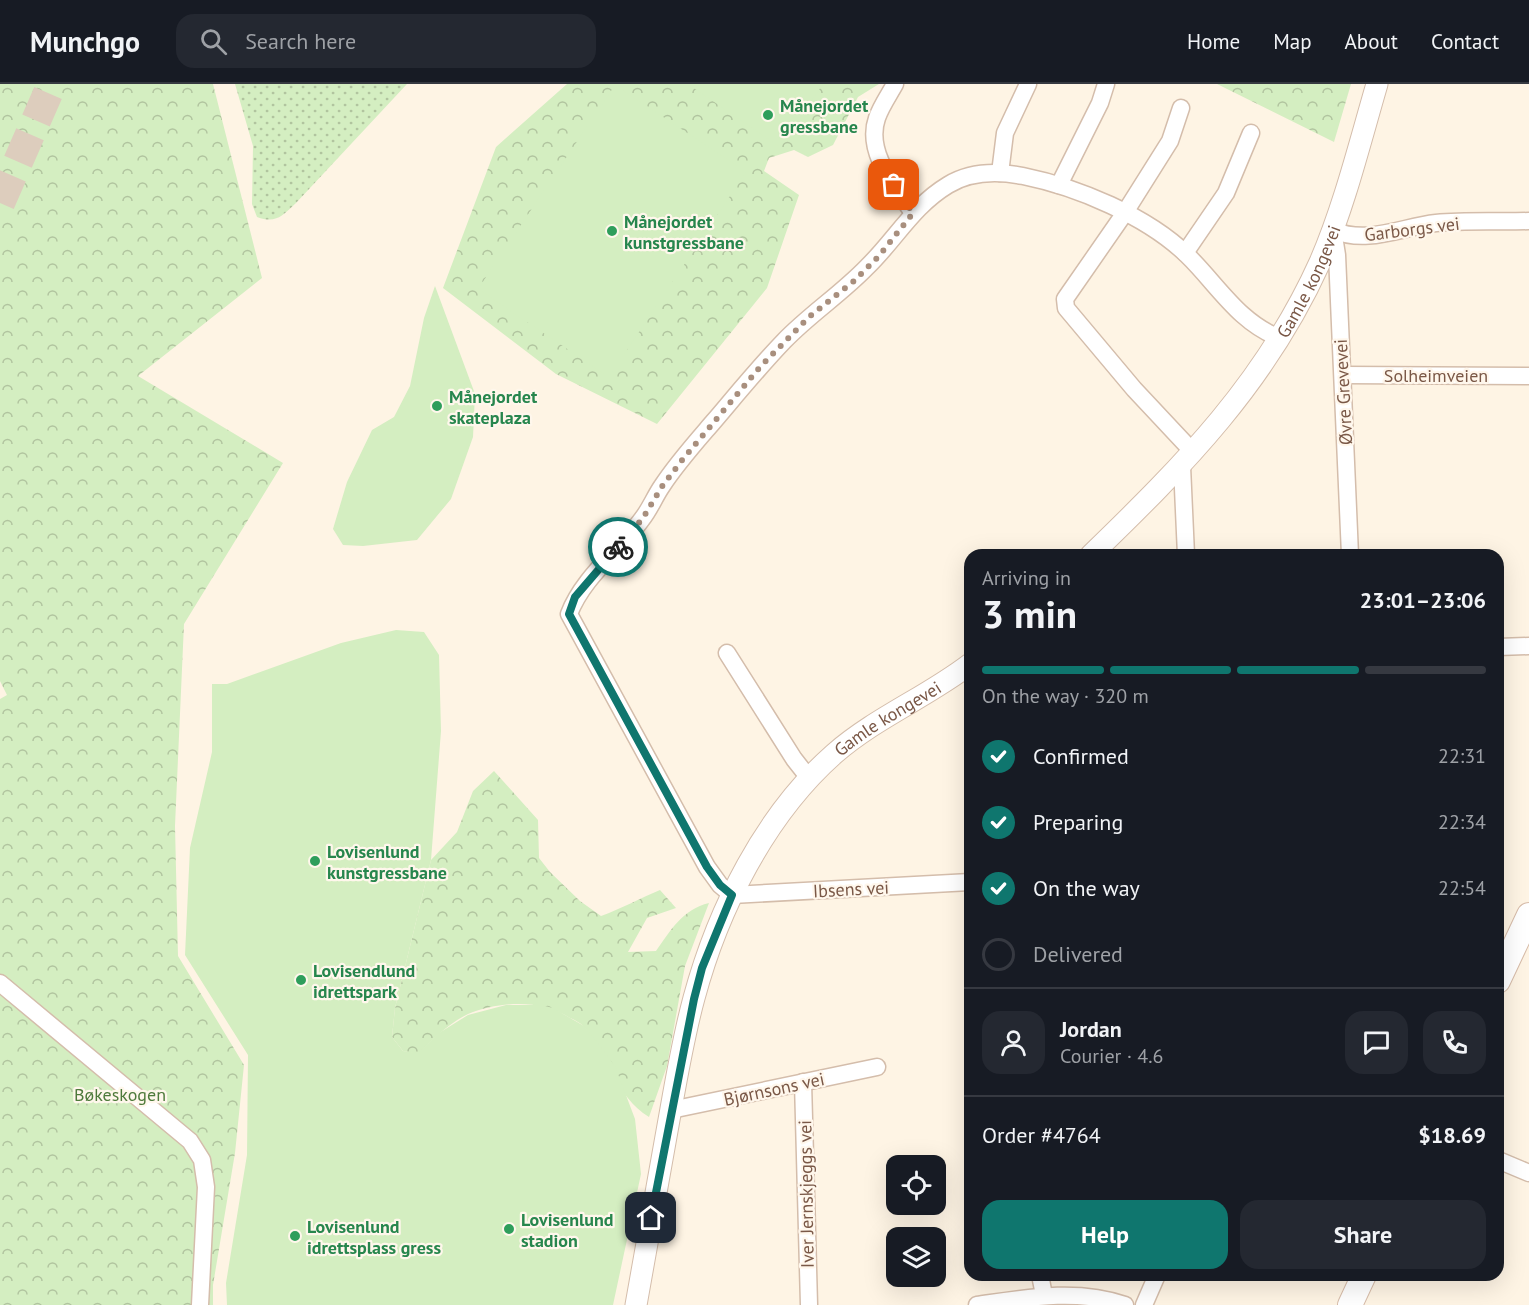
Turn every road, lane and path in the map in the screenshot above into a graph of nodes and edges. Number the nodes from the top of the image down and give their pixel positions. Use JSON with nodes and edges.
{"nodes":[{"id":1,"x":895,"y":84,"type":"edge"},
{"id":2,"x":1028,"y":84,"type":"edge"},
{"id":3,"x":1106,"y":84,"type":"edge"},
{"id":4,"x":1377,"y":84,"type":"edge"},
{"id":5,"x":1181,"y":108,"type":"dead end"},
{"id":6,"x":1251,"y":133,"type":"dead end"},
{"id":7,"x":1000,"y":173,"type":"junction"},
{"id":8,"x":1059,"y":185,"type":"junction"},
{"id":9,"x":913,"y":213,"type":"junction"},
{"id":10,"x":1124,"y":214,"type":"junction"},
{"id":11,"x":1529,"y":221,"type":"edge"},
{"id":12,"x":1333,"y":230,"type":"junction"},
{"id":13,"x":1185,"y":253,"type":"junction"},
{"id":14,"x":1280,"y":338,"type":"junction"},
{"id":15,"x":1343,"y":375,"type":"junction"},
{"id":16,"x":1529,"y":376,"type":"edge"},
{"id":17,"x":1187,"y":459,"type":"junction"},
{"id":18,"x":1097,"y":549,"type":"edge"},
{"id":19,"x":1186,"y":549,"type":"edge"},
{"id":20,"x":1350,"y":549,"type":"edge"},
{"id":21,"x":1529,"y":646,"type":"edge"},
{"id":22,"x":1504,"y":647,"type":"edge"},
{"id":23,"x":727,"y":653,"type":"dead end"},
{"id":24,"x":964,"y":672,"type":"edge"},
{"id":25,"x":809,"y":778,"type":"junction"},
{"id":26,"x":964,"y":882,"type":"edge"},
{"id":27,"x":732,"y":895,"type":"junction"},
{"id":28,"x":1529,"y":915,"type":"edge"},
{"id":29,"x":1504,"y":968,"type":"edge"},
{"id":30,"x":0,"y":983,"type":"edge"},
{"id":31,"x":877,"y":1067,"type":"dead end"},
{"id":32,"x":803,"y":1082,"type":"junction"},
{"id":33,"x":671,"y":1110,"type":"junction"},
{"id":34,"x":1504,"y":1163,"type":"edge"},
{"id":35,"x":1529,"y":1173,"type":"edge"},
{"id":36,"x":1041,"y":1281,"type":"edge"},
{"id":37,"x":1154,"y":1281,"type":"edge"},
{"id":38,"x":1361,"y":1281,"type":"edge"},
{"id":39,"x":1044,"y":1295,"type":"junction"},
{"id":40,"x":988,"y":1304,"type":"edge"},
{"id":41,"x":200,"y":1305,"type":"edge"},
{"id":42,"x":636,"y":1305,"type":"edge"},
{"id":43,"x":809,"y":1305,"type":"edge"},
{"id":44,"x":1125,"y":1305,"type":"edge"},
{"id":45,"x":1144,"y":1305,"type":"edge"},
{"id":46,"x":1350,"y":1305,"type":"edge"}],
"edges":[{"from":1,"to":9,"type":"street"},
{"from":2,"to":7,"type":"street"},
{"from":3,"to":8,"type":"street"},
{"from":4,"to":12,"type":"street","name":"Gamle kongevei"},
{"from":5,"to":10,"type":"street"},
{"from":6,"to":13,"type":"street"},
{"from":7,"to":8,"type":"street"},
{"from":7,"to":9,"type":"street"},
{"from":8,"to":10,"type":"street"},
{"from":9,"to":27,"type":"street"},
{"from":10,"to":13,"type":"street"},
{"from":10,"to":17,"type":"street"},
{"from":11,"to":12,"type":"street","name":"Garborgs vei"},
{"from":12,"to":14,"type":"street","name":"Gamle kongevei"},
{"from":12,"to":15,"type":"street","name":"Øvre Grevevei"},
{"from":13,"to":14,"type":"street"},
{"from":14,"to":17,"type":"street","name":"Gamle kongevei"},
{"from":15,"to":16,"type":"street","name":"Solheimveien"},
{"from":15,"to":20,"type":"street","name":"Øvre Grevevei"},
{"from":17,"to":18,"type":"street","name":"Gamle kongevei"},
{"from":17,"to":19,"type":"street"},
{"from":21,"to":22,"type":"street"},
{"from":23,"to":25,"type":"street"},
{"from":24,"to":25,"type":"street","name":"Gamle kongevei"},
{"from":25,"to":27,"type":"street","name":"Gamle kongevei"},
{"from":26,"to":27,"type":"street","name":"Ibsens vei"},
{"from":27,"to":33,"type":"street","name":"Gamle kongevei"},
{"from":28,"to":29,"type":"main road"},
{"from":30,"to":41,"type":"street"},
{"from":31,"to":32,"type":"street","name":"Bjørnsons vei"},
{"from":32,"to":33,"type":"street","name":"Bjørnsons vei"},
{"from":32,"to":43,"type":"street","name":"Iver Jernskjeggs vei"},
{"from":33,"to":42,"type":"street","name":"Gamle kongevei"},
{"from":34,"to":35,"type":"street"},
{"from":36,"to":39,"type":"street"},
{"from":37,"to":45,"type":"street"},
{"from":38,"to":46,"type":"main road"},
{"from":39,"to":40,"type":"street"},
{"from":39,"to":44,"type":"street"}]}
